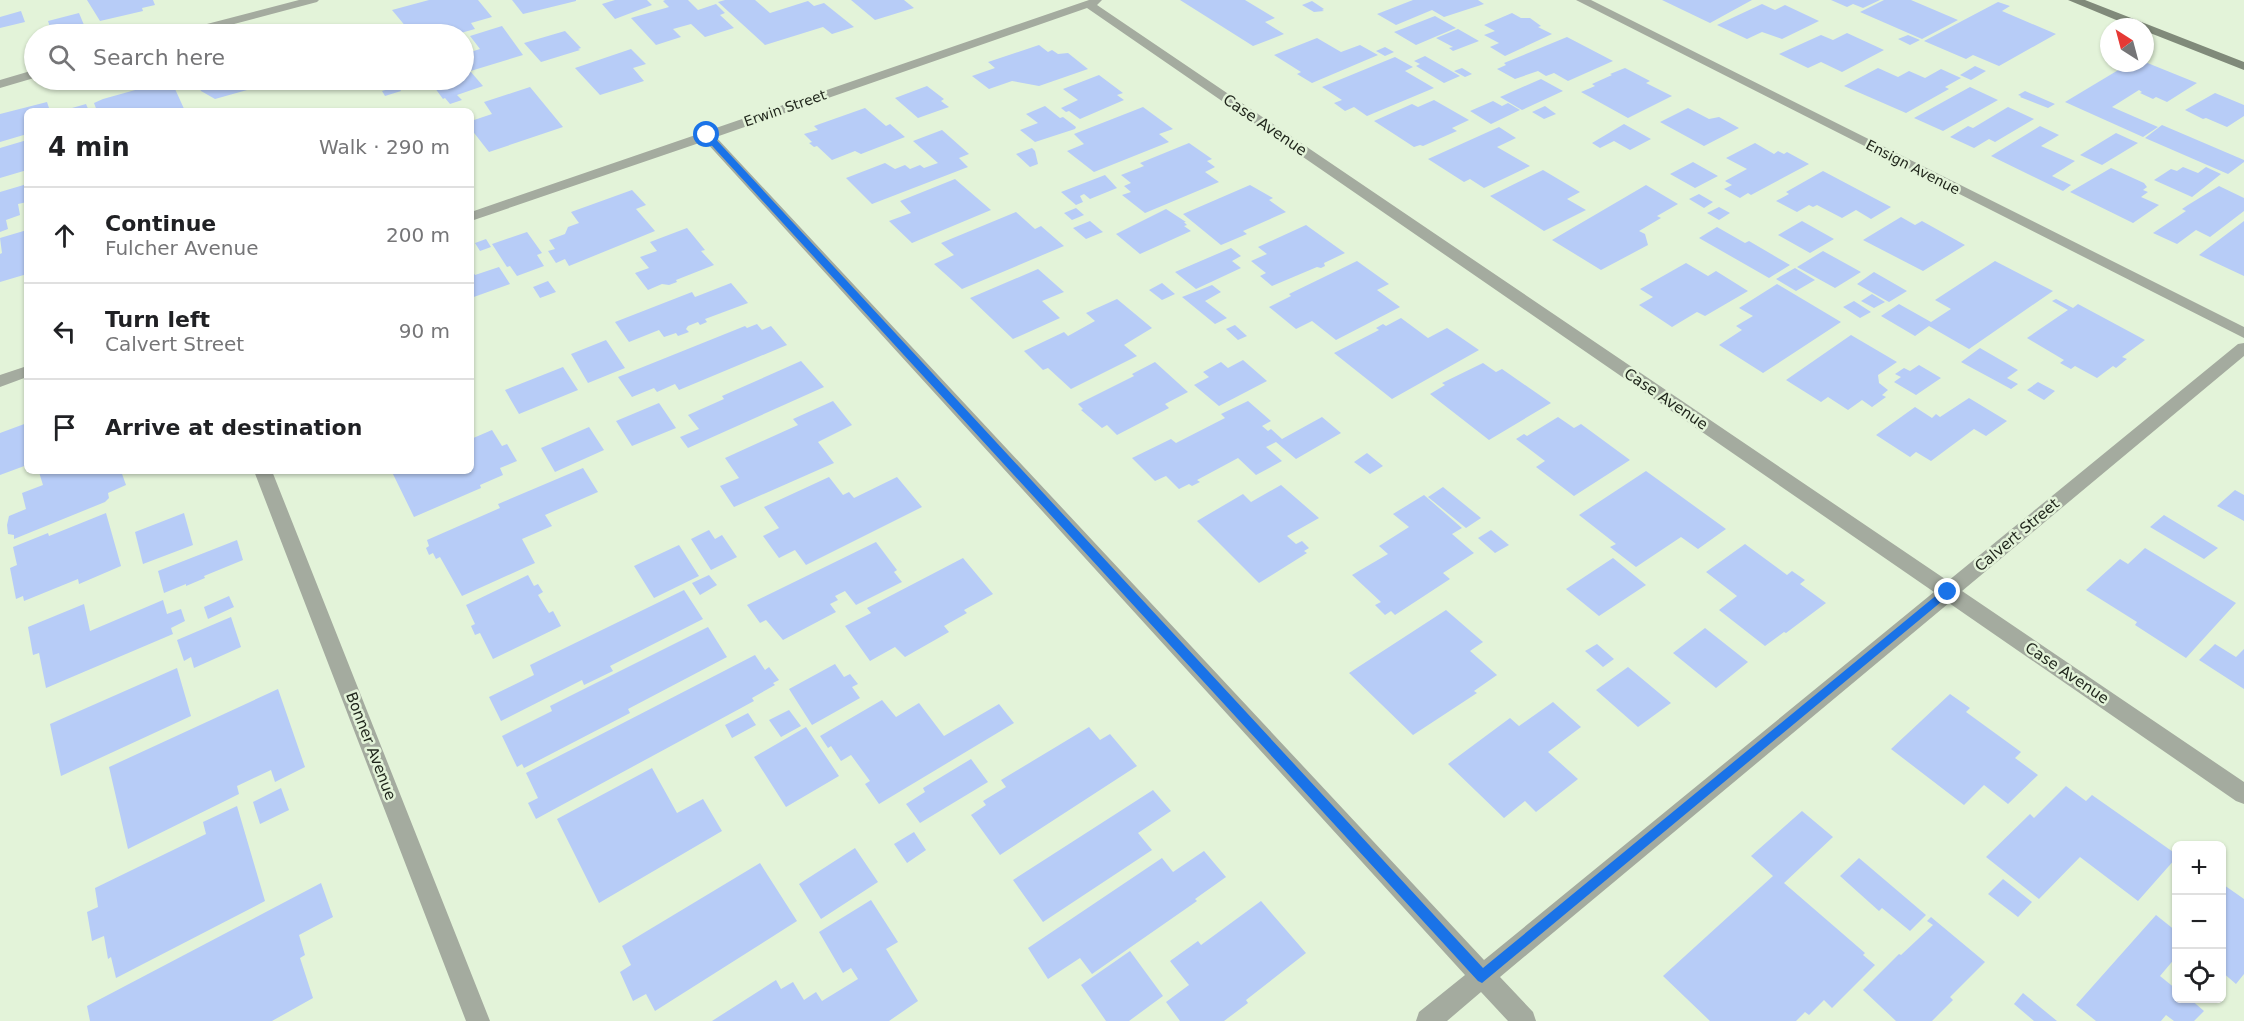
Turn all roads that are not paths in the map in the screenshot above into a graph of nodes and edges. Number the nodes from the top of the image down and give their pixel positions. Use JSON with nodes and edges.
{"nodes":[{"id":1,"x":313,"y":0,"type":"edge"},
{"id":2,"x":1582,"y":0,"type":"edge"},
{"id":3,"x":2074,"y":0,"type":"edge"},
{"id":4,"x":1094,"y":2,"type":"edge"},
{"id":5,"x":2121,"y":18,"type":"edge"},
{"id":6,"x":222,"y":24,"type":"edge"},
{"id":7,"x":2154,"y":31,"type":"edge"},
{"id":8,"x":2244,"y":66,"type":"edge"},
{"id":9,"x":24,"y":78,"type":"edge"},
{"id":10,"x":0,"y":84,"type":"edge"},
{"id":11,"x":707,"y":135,"type":"junction"},
{"id":12,"x":474,"y":216,"type":"edge"},
{"id":13,"x":2244,"y":333,"type":"edge"},
{"id":14,"x":2244,"y":348,"type":"edge"},
{"id":15,"x":24,"y":372,"type":"edge"},
{"id":16,"x":0,"y":381,"type":"edge"},
{"id":17,"x":264,"y":474,"type":"edge"},
{"id":18,"x":1948,"y":592,"type":"junction"},
{"id":19,"x":2244,"y":794,"type":"edge"},
{"id":20,"x":1482,"y":976,"type":"junction"},
{"id":21,"x":478,"y":1021,"type":"edge"},
{"id":22,"x":1428,"y":1021,"type":"edge"},
{"id":23,"x":1524,"y":1021,"type":"edge"}],
"edges":[{"from":1,"to":6,"type":"street"},
{"from":2,"to":13,"type":"street","name":"Ensign Avenue"},
{"from":3,"to":5,"type":"main road"},
{"from":4,"to":11,"type":"street","name":"Erwin Street"},
{"from":4,"to":18,"type":"street","name":"Case Avenue"},
{"from":7,"to":8,"type":"main road"},
{"from":9,"to":10,"type":"street"},
{"from":11,"to":12,"type":"street","name":"Erwin Street"},
{"from":11,"to":20,"type":"street"},
{"from":14,"to":18,"type":"street","name":"Calvert Street"},
{"from":15,"to":16,"type":"street"},
{"from":17,"to":21,"type":"street","name":"Bonner Avenue"},
{"from":18,"to":19,"type":"street","name":"Case Avenue"},
{"from":18,"to":20,"type":"street","name":"Calvert Street"},
{"from":20,"to":22,"type":"street","name":"Calvert Street"},
{"from":20,"to":23,"type":"street"}]}
